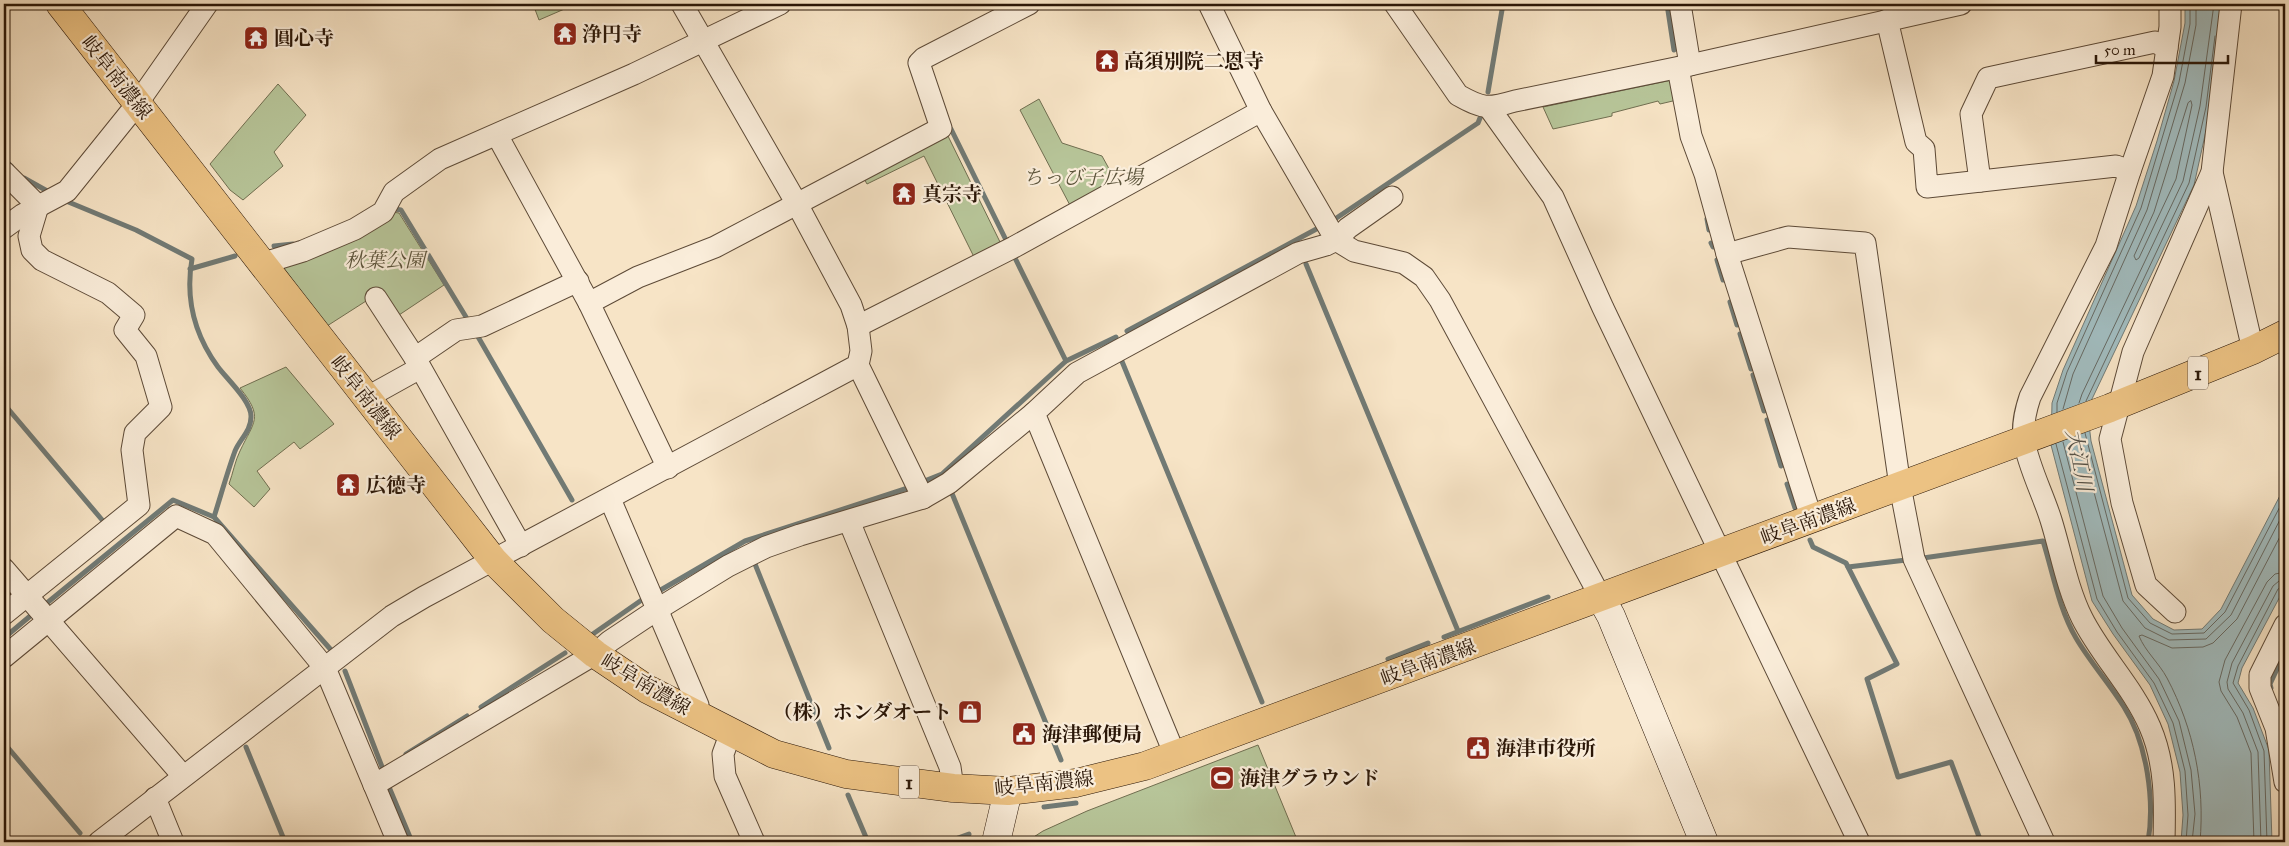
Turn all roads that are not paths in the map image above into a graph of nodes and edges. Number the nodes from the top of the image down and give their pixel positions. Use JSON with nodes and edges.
{"nodes":[{"id":1,"x":60,"y":4,"type":"edge"},
{"id":2,"x":207,"y":4,"type":"edge"},
{"id":3,"x":682,"y":4,"type":"edge"},
{"id":4,"x":780,"y":4,"type":"edge"},
{"id":5,"x":1029,"y":4,"type":"edge"},
{"id":6,"x":1210,"y":4,"type":"edge"},
{"id":7,"x":1395,"y":4,"type":"edge"},
{"id":8,"x":1680,"y":4,"type":"edge"},
{"id":9,"x":1961,"y":4,"type":"edge"},
{"id":10,"x":2170,"y":4,"type":"edge"},
{"id":11,"x":2230,"y":4,"type":"edge"},
{"id":12,"x":1887,"y":20,"type":"junction"},
{"id":13,"x":704,"y":40,"type":"junction"},
{"id":14,"x":2167,"y":48,"type":"junction"},
{"id":15,"x":1684,"y":66,"type":"junction"},
{"id":16,"x":137,"y":104,"type":"junction"},
{"id":17,"x":1490,"y":109,"type":"junction"},
{"id":18,"x":1261,"y":111,"type":"junction"},
{"id":19,"x":498,"y":135,"type":"junction"},
{"id":20,"x":2130,"y":171,"type":"junction"},
{"id":21,"x":4,"y":172,"type":"edge"},
{"id":22,"x":2212,"y":172,"type":"junction"},
{"id":23,"x":1980,"y":181,"type":"junction"},
{"id":24,"x":1392,"y":198,"type":"dead end"},
{"id":25,"x":797,"y":204,"type":"junction"},
{"id":26,"x":38,"y":206,"type":"junction"},
{"id":27,"x":4,"y":228,"type":"edge"},
{"id":28,"x":1330,"y":230,"type":"junction"},
{"id":29,"x":1727,"y":254,"type":"junction"},
{"id":30,"x":264,"y":263,"type":"junction"},
{"id":31,"x":578,"y":281,"type":"junction"},
{"id":32,"x":376,"y":298,"type":"dead end"},
{"id":33,"x":589,"y":303,"type":"junction"},
{"id":34,"x":858,"y":326,"type":"junction"},
{"id":35,"x":2285,"y":334,"type":"edge"},
{"id":36,"x":2253,"y":350,"type":"junction"},
{"id":37,"x":417,"y":363,"type":"junction"},
{"id":38,"x":858,"y":365,"type":"junction"},
{"id":39,"x":366,"y":398,"type":"junction"},
{"id":40,"x":2114,"y":407,"type":"junction"},
{"id":41,"x":1034,"y":413,"type":"junction"},
{"id":42,"x":2029,"y":438,"type":"junction"},
{"id":43,"x":668,"y":468,"type":"junction"},
{"id":44,"x":1900,"y":486,"type":"junction"},
{"id":45,"x":923,"y":498,"type":"junction"},
{"id":46,"x":610,"y":499,"type":"junction"},
{"id":47,"x":1812,"y":520,"type":"junction"},
{"id":48,"x":849,"y":521,"type":"junction"},
{"id":49,"x":522,"y":546,"type":"junction"},
{"id":50,"x":1720,"y":553,"type":"junction"},
{"id":51,"x":494,"y":561,"type":"junction"},
{"id":52,"x":4,"y":569,"type":"edge"},
{"id":53,"x":1601,"y":598,"type":"junction"},
{"id":54,"x":37,"y":608,"type":"junction"},
{"id":55,"x":658,"y":608,"type":"junction"},
{"id":56,"x":2174,"y":612,"type":"dead end"},
{"id":57,"x":4,"y":614,"type":"edge"},
{"id":58,"x":2285,"y":625,"type":"edge"},
{"id":59,"x":595,"y":654,"type":"junction"},
{"id":60,"x":4,"y":657,"type":"edge"},
{"id":61,"x":325,"y":668,"type":"junction"},
{"id":62,"x":697,"y":716,"type":"junction"},
{"id":63,"x":2281,"y":727,"type":"edge"},
{"id":64,"x":731,"y":732,"type":"junction"},
{"id":65,"x":1175,"y":755,"type":"junction"},
{"id":66,"x":183,"y":776,"type":"junction"},
{"id":67,"x":2285,"y":782,"type":"edge"},
{"id":68,"x":374,"y":785,"type":"junction"},
{"id":69,"x":953,"y":788,"type":"junction"},
{"id":70,"x":1008,"y":791,"type":"junction"},
{"id":71,"x":155,"y":798,"type":"junction"},
{"id":72,"x":99,"y":842,"type":"edge"},
{"id":73,"x":173,"y":842,"type":"edge"},
{"id":74,"x":398,"y":842,"type":"edge"},
{"id":75,"x":754,"y":842,"type":"edge"},
{"id":76,"x":996,"y":842,"type":"edge"},
{"id":77,"x":1704,"y":842,"type":"edge"},
{"id":78,"x":1859,"y":842,"type":"edge"},
{"id":79,"x":2044,"y":842,"type":"edge"},
{"id":80,"x":2164,"y":842,"type":"edge"}],
"edges":[{"from":1,"to":16,"type":"main road","name":"岐阜南濃線","number":"1"},
{"from":2,"to":16,"type":"street"},
{"from":3,"to":13,"type":"street"},
{"from":4,"to":13,"type":"street"},
{"from":5,"to":25,"type":"street"},
{"from":6,"to":18,"type":"street"},
{"from":7,"to":17,"type":"street"},
{"from":8,"to":15,"type":"street"},
{"from":9,"to":12,"type":"street"},
{"from":10,"to":14,"type":"street"},
{"from":11,"to":22,"type":"street"},
{"from":12,"to":15,"type":"street"},
{"from":12,"to":23,"type":"street"},
{"from":13,"to":19,"type":"street"},
{"from":13,"to":25,"type":"street"},
{"from":14,"to":20,"type":"street"},
{"from":14,"to":23,"type":"street"},
{"from":15,"to":17,"type":"street"},
{"from":15,"to":29,"type":"street"},
{"from":16,"to":26,"type":"street"},
{"from":16,"to":30,"type":"main road","name":"岐阜南濃線","number":"1"},
{"from":17,"to":50,"type":"street"},
{"from":18,"to":28,"type":"street"},
{"from":18,"to":34,"type":"street"},
{"from":19,"to":30,"type":"street"},
{"from":19,"to":31,"type":"street"},
{"from":20,"to":23,"type":"street"},
{"from":20,"to":42,"type":"street"},
{"from":21,"to":26,"type":"street"},
{"from":22,"to":36,"type":"street"},
{"from":22,"to":40,"type":"street"},
{"from":24,"to":28,"type":"street"},
{"from":25,"to":33,"type":"street"},
{"from":25,"to":34,"type":"street"},
{"from":26,"to":27,"type":"street"},
{"from":26,"to":54,"type":"street"},
{"from":28,"to":41,"type":"street"},
{"from":28,"to":53,"type":"street"},
{"from":29,"to":44,"type":"street"},
{"from":29,"to":47,"type":"street"},
{"from":30,"to":39,"type":"main road","name":"岐阜南濃線","number":"1"},
{"from":31,"to":33,"type":"street"},
{"from":31,"to":37,"type":"street"},
{"from":32,"to":37,"type":"street"},
{"from":33,"to":43,"type":"street"},
{"from":34,"to":38,"type":"street"},
{"from":35,"to":36,"type":"main road","name":"岐阜南濃線","number":"1"},
{"from":36,"to":40,"type":"main road","name":"岐阜南濃線","number":"1"},
{"from":37,"to":39,"type":"street"},
{"from":37,"to":49,"type":"street"},
{"from":38,"to":43,"type":"street"},
{"from":38,"to":45,"type":"street"},
{"from":39,"to":51,"type":"main road","name":"岐阜南濃線","number":"1"},
{"from":40,"to":42,"type":"main road","name":"岐阜南濃線","number":"1"},
{"from":40,"to":56,"type":"street"},
{"from":41,"to":45,"type":"street"},
{"from":41,"to":65,"type":"street"},
{"from":42,"to":44,"type":"main road","name":"岐阜南濃線","number":"1"},
{"from":42,"to":80,"type":"street"},
{"from":43,"to":46,"type":"street"},
{"from":44,"to":47,"type":"main road","name":"岐阜南濃線","number":"1"},
{"from":44,"to":79,"type":"street"},
{"from":45,"to":48,"type":"street"},
{"from":46,"to":49,"type":"street"},
{"from":46,"to":55,"type":"street"},
{"from":47,"to":50,"type":"main road","name":"岐阜南濃線","number":"1"},
{"from":48,"to":55,"type":"street"},
{"from":48,"to":69,"type":"street"},
{"from":49,"to":51,"type":"street"},
{"from":50,"to":53,"type":"main road","name":"岐阜南濃線","number":"1"},
{"from":50,"to":78,"type":"street"},
{"from":51,"to":59,"type":"main road","name":"岐阜南濃線","number":"1"},
{"from":51,"to":61,"type":"street"},
{"from":52,"to":54,"type":"street"},
{"from":53,"to":65,"type":"main road","name":"岐阜南濃線","number":"1"},
{"from":53,"to":77,"type":"street"},
{"from":54,"to":57,"type":"street"},
{"from":54,"to":60,"type":"street"},
{"from":54,"to":61,"type":"street"},
{"from":54,"to":66,"type":"street"},
{"from":55,"to":59,"type":"street"},
{"from":55,"to":62,"type":"street"},
{"from":58,"to":63,"type":"street"},
{"from":59,"to":62,"type":"main road","name":"岐阜南濃線","number":"1"},
{"from":59,"to":68,"type":"street"},
{"from":61,"to":66,"type":"street"},
{"from":61,"to":68,"type":"street"},
{"from":62,"to":64,"type":"main road","name":"岐阜南濃線","number":"1"},
{"from":63,"to":67,"type":"street"},
{"from":64,"to":69,"type":"main road","name":"岐阜南濃線","number":"1"},
{"from":64,"to":75,"type":"street"},
{"from":65,"to":70,"type":"main road","name":"岐阜南濃線","number":"1"},
{"from":66,"to":71,"type":"street"},
{"from":68,"to":74,"type":"street"},
{"from":69,"to":70,"type":"main road","name":"岐阜南濃線","number":"1"},
{"from":70,"to":76,"type":"street"},
{"from":71,"to":72,"type":"street"},
{"from":71,"to":73,"type":"street"}]}
